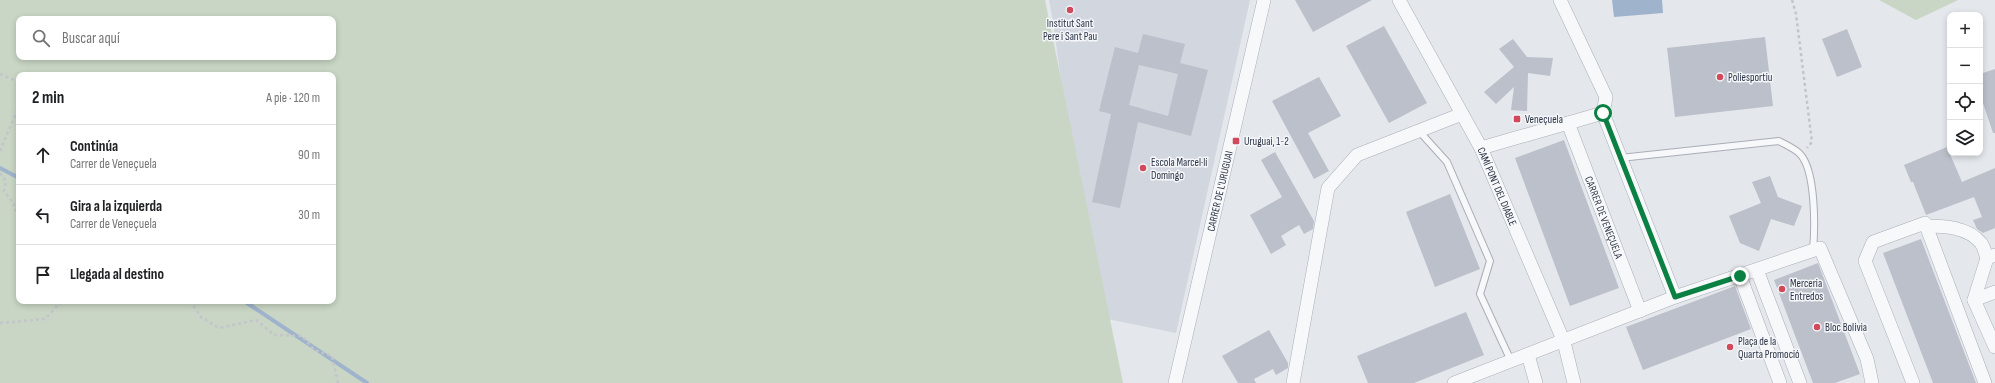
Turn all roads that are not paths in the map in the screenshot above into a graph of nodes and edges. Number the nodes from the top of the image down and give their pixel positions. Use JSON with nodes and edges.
{"nodes":[{"id":1,"x":1264,"y":0,"type":"edge"},
{"id":2,"x":1399,"y":0,"type":"edge"},
{"id":3,"x":1560,"y":0,"type":"edge"},
{"id":4,"x":1603,"y":113,"type":"junction"},
{"id":5,"x":1462,"y":114,"type":"junction"},
{"id":6,"x":1568,"y":123,"type":"junction"},
{"id":7,"x":1419,"y":131,"type":"junction"},
{"id":8,"x":1481,"y":148,"type":"junction"},
{"id":9,"x":1620,"y":158,"type":"junction"},
{"id":10,"x":1927,"y":226,"type":"junction"},
{"id":11,"x":1817,"y":249,"type":"junction"},
{"id":12,"x":1991,"y":256,"type":"edge"},
{"id":13,"x":1757,"y":270,"type":"junction"},
{"id":14,"x":1740,"y":276,"type":"junction"},
{"id":15,"x":1995,"y":292,"type":"edge"},
{"id":16,"x":1675,"y":297,"type":"junction"},
{"id":17,"x":1974,"y":300,"type":"junction"},
{"id":18,"x":1640,"y":311,"type":"junction"},
{"id":19,"x":1564,"y":342,"type":"junction"},
{"id":20,"x":1995,"y":347,"type":"edge"},
{"id":21,"x":1528,"y":355,"type":"junction"},
{"id":22,"x":1510,"y":361,"type":"junction"},
{"id":23,"x":1175,"y":383,"type":"edge"},
{"id":24,"x":1293,"y":383,"type":"edge"},
{"id":25,"x":1454,"y":383,"type":"edge"},
{"id":26,"x":1536,"y":383,"type":"edge"},
{"id":27,"x":1574,"y":383,"type":"edge"},
{"id":28,"x":1780,"y":383,"type":"edge"},
{"id":29,"x":1800,"y":383,"type":"edge"},
{"id":30,"x":1872,"y":383,"type":"edge"},
{"id":31,"x":1913,"y":383,"type":"edge"},
{"id":32,"x":1985,"y":383,"type":"edge"}],
"edges":[{"from":1,"to":23,"type":"street","name":"CARRER DE L'URUGUAI"},
{"from":2,"to":5,"type":"street","name":"CAMÍ PONT DEL DIABLE"},
{"from":3,"to":4,"type":"street"},
{"from":4,"to":6,"type":"street"},
{"from":4,"to":9,"type":"street"},
{"from":5,"to":7,"type":"street"},
{"from":5,"to":8,"type":"street","name":"CAMÍ PONT DEL DIABLE"},
{"from":6,"to":8,"type":"street"},
{"from":6,"to":18,"type":"street","name":"CARRER DE VENEÇUELA"},
{"from":7,"to":22,"type":"lane"},
{"from":7,"to":24,"type":"street"},
{"from":8,"to":19,"type":"street","name":"CAMÍ PONT DEL DIABLE"},
{"from":9,"to":11,"type":"lane"},
{"from":9,"to":16,"type":"street"},
{"from":10,"to":12,"type":"street"},
{"from":10,"to":31,"type":"street"},
{"from":10,"to":32,"type":"street"},
{"from":11,"to":13,"type":"street"},
{"from":11,"to":30,"type":"street"},
{"from":12,"to":17,"type":"street"},
{"from":13,"to":14,"type":"street"},
{"from":13,"to":29,"type":"street"},
{"from":14,"to":16,"type":"street"},
{"from":14,"to":28,"type":"street"},
{"from":15,"to":17,"type":"street"},
{"from":16,"to":18,"type":"street"},
{"from":17,"to":20,"type":"street"},
{"from":18,"to":19,"type":"street"},
{"from":19,"to":21,"type":"street"},
{"from":19,"to":27,"type":"street","name":"CAMÍ PONT DEL DIABLE"},
{"from":21,"to":22,"type":"street"},
{"from":21,"to":26,"type":"street"},
{"from":22,"to":25,"type":"street"}]}
